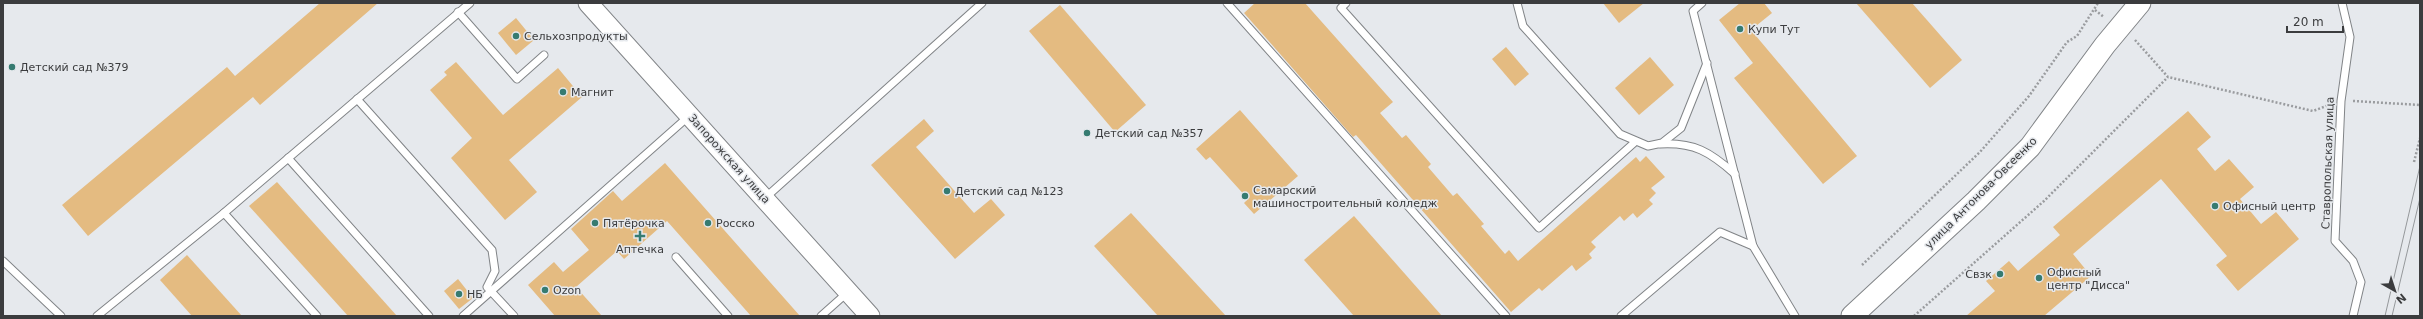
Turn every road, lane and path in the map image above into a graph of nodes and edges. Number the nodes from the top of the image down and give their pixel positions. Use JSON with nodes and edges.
{"nodes":[{"id":1,"x":470,"y":3,"type":"edge"},
{"id":2,"x":588,"y":3,"type":"edge"},
{"id":3,"x":982,"y":3,"type":"edge"},
{"id":4,"x":1227,"y":3,"type":"edge"},
{"id":5,"x":1346,"y":3,"type":"edge"},
{"id":6,"x":1517,"y":3,"type":"edge"},
{"id":7,"x":1702,"y":3,"type":"edge"},
{"id":8,"x":2098,"y":3,"type":"edge"},
{"id":9,"x":2140,"y":3,"type":"edge"},
{"id":10,"x":2342,"y":3,"type":"edge"},
{"id":11,"x":2095,"y":10,"type":"junction"},
{"id":12,"x":458,"y":12,"type":"junction"},
{"id":13,"x":2125,"y":17,"type":"edge"},
{"id":14,"x":544,"y":55,"type":"dead end"},
{"id":15,"x":1707,"y":63,"type":"junction"},
{"id":16,"x":2168,"y":76,"type":"junction"},
{"id":17,"x":357,"y":99,"type":"junction"},
{"id":18,"x":2340,"y":101,"type":"junction"},
{"id":19,"x":2420,"y":105,"type":"edge"},
{"id":20,"x":690,"y":115,"type":"junction"},
{"id":21,"x":2420,"y":138,"type":"edge"},
{"id":22,"x":1635,"y":142,"type":"junction"},
{"id":23,"x":1656,"y":144,"type":"junction"},
{"id":24,"x":288,"y":158,"type":"junction"},
{"id":25,"x":2414,"y":162,"type":"dead end"},
{"id":26,"x":1735,"y":174,"type":"junction"},
{"id":27,"x":764,"y":199,"type":"junction"},
{"id":28,"x":224,"y":213,"type":"junction"},
{"id":29,"x":1753,"y":246,"type":"junction"},
{"id":30,"x":676,"y":257,"type":"dead end"},
{"id":31,"x":3,"y":261,"type":"edge"},
{"id":32,"x":1862,"y":265,"type":"dead end"},
{"id":33,"x":491,"y":291,"type":"junction"},
{"id":34,"x":848,"y":292,"type":"junction"},
{"id":35,"x":61,"y":316,"type":"edge"},
{"id":36,"x":97,"y":316,"type":"edge"},
{"id":37,"x":317,"y":316,"type":"edge"},
{"id":38,"x":429,"y":316,"type":"edge"},
{"id":39,"x":463,"y":316,"type":"edge"},
{"id":40,"x":514,"y":316,"type":"edge"},
{"id":41,"x":728,"y":316,"type":"edge"},
{"id":42,"x":821,"y":316,"type":"edge"},
{"id":43,"x":870,"y":316,"type":"edge"},
{"id":44,"x":1506,"y":316,"type":"edge"},
{"id":45,"x":1621,"y":316,"type":"edge"},
{"id":46,"x":1795,"y":316,"type":"edge"},
{"id":47,"x":1852,"y":316,"type":"edge"},
{"id":48,"x":1914,"y":316,"type":"edge"},
{"id":49,"x":2353,"y":316,"type":"edge"}],
"edges":[{"from":1,"to":12,"type":"lane"},
{"from":2,"to":20,"type":"street","name":"Запорожская улица"},
{"from":3,"to":27,"type":"lane"},
{"from":4,"to":44,"type":"lane"},
{"from":5,"to":22,"type":"lane"},
{"from":6,"to":22,"type":"lane"},
{"from":7,"to":15,"type":"lane"},
{"from":8,"to":11,"type":"path"},
{"from":9,"to":13,"type":"main road","name":"улица Антонова-Овсеенко"},
{"from":10,"to":18,"type":"lane","name":"Ставропольская улица"},
{"from":11,"to":13,"type":"path"},
{"from":11,"to":32,"type":"path"},
{"from":12,"to":14,"type":"lane"},
{"from":12,"to":17,"type":"lane"},
{"from":13,"to":16,"type":"path"},
{"from":13,"to":47,"type":"main road","name":"улица Антонова-Овсеенко"},
{"from":15,"to":23,"type":"lane"},
{"from":15,"to":26,"type":"lane"},
{"from":16,"to":18,"type":"path"},
{"from":16,"to":48,"type":"path"},
{"from":17,"to":24,"type":"lane"},
{"from":17,"to":33,"type":"lane"},
{"from":18,"to":19,"type":"path"},
{"from":18,"to":49,"type":"lane","name":"Ставропольская улица"},
{"from":20,"to":27,"type":"street","name":"Запорожская улица"},
{"from":20,"to":33,"type":"lane"},
{"from":21,"to":25,"type":"path"},
{"from":22,"to":23,"type":"lane"},
{"from":23,"to":26,"type":"lane"},
{"from":24,"to":28,"type":"lane"},
{"from":24,"to":38,"type":"lane"},
{"from":26,"to":29,"type":"lane"},
{"from":27,"to":34,"type":"street","name":"Запорожская улица"},
{"from":28,"to":36,"type":"lane"},
{"from":28,"to":37,"type":"lane"},
{"from":29,"to":45,"type":"lane"},
{"from":29,"to":46,"type":"lane"},
{"from":30,"to":41,"type":"lane"},
{"from":31,"to":35,"type":"lane"},
{"from":33,"to":39,"type":"lane"},
{"from":33,"to":40,"type":"lane"},
{"from":34,"to":42,"type":"lane"},
{"from":34,"to":43,"type":"street","name":"Запорожская улица"}]}
